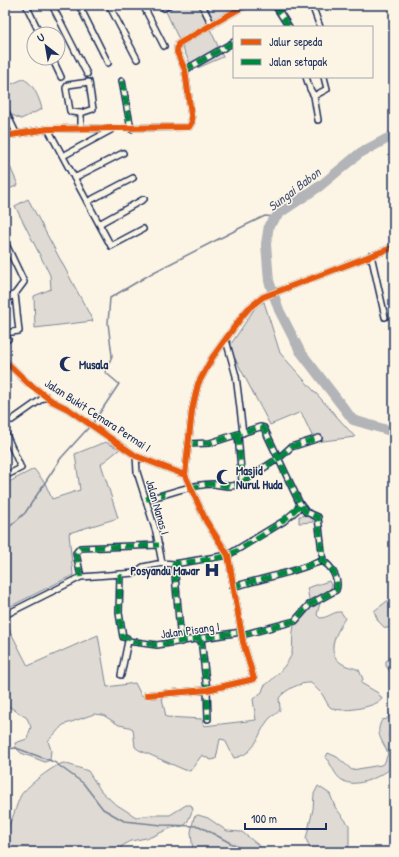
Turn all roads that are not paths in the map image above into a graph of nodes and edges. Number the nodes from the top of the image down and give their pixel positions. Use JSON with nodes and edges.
{"nodes":[{"id":1,"x":26,"y":5,"type":"edge"},
{"id":2,"x":52,"y":5,"type":"edge"},
{"id":3,"x":79,"y":5,"type":"edge"},
{"id":4,"x":110,"y":5,"type":"edge"},
{"id":5,"x":143,"y":5,"type":"edge"},
{"id":6,"x":202,"y":5,"type":"edge"},
{"id":7,"x":246,"y":5,"type":"edge"},
{"id":8,"x":275,"y":5,"type":"edge"},
{"id":9,"x":312,"y":5,"type":"edge"},
{"id":10,"x":212,"y":25,"type":"junction"},
{"id":11,"x":36,"y":26,"type":"edge"},
{"id":12,"x":288,"y":26,"type":"edge"},
{"id":13,"x":320,"y":26,"type":"edge"},
{"id":14,"x":233,"y":43,"type":"edge"},
{"id":15,"x":164,"y":46,"type":"dead end"},
{"id":16,"x":137,"y":59,"type":"dead end"},
{"id":17,"x":108,"y":63,"type":"dead end"},
{"id":18,"x":56,"y":66,"type":"edge"},
{"id":19,"x":185,"y":70,"type":"junction"},
{"id":20,"x":87,"y":74,"type":"dead end"},
{"id":21,"x":61,"y":76,"type":"dead end"},
{"id":22,"x":306,"y":78,"type":"edge"},
{"id":23,"x":324,"y":78,"type":"edge"},
{"id":24,"x":122,"y":81,"type":"dead end"},
{"id":25,"x":314,"y":96,"type":"junction"},
{"id":26,"x":5,"y":110,"type":"edge"},
{"id":27,"x":81,"y":113,"type":"junction"},
{"id":28,"x":318,"y":120,"type":"dead end"},
{"id":29,"x":48,"y":129,"type":"junction"},
{"id":30,"x":81,"y":129,"type":"junction"},
{"id":31,"x":112,"y":129,"type":"junction"},
{"id":32,"x":131,"y":129,"type":"junction"},
{"id":33,"x":16,"y":133,"type":"junction"},
{"id":34,"x":5,"y":136,"type":"edge"},
{"id":35,"x":123,"y":153,"type":"dead end"},
{"id":36,"x":63,"y":156,"type":"junction"},
{"id":37,"x":74,"y":178,"type":"junction"},
{"id":38,"x":133,"y":178,"type":"dead end"},
{"id":39,"x":144,"y":199,"type":"dead end"},
{"id":40,"x":87,"y":202,"type":"junction"},
{"id":41,"x":99,"y":224,"type":"junction"},
{"id":42,"x":143,"y":230,"type":"dead end"},
{"id":43,"x":5,"y":242,"type":"edge"},
{"id":44,"x":394,"y":247,"type":"edge"},
{"id":45,"x":371,"y":255,"type":"junction"},
{"id":46,"x":15,"y":294,"type":"junction"},
{"id":47,"x":5,"y":300,"type":"edge"},
{"id":48,"x":385,"y":317,"type":"dead end"},
{"id":49,"x":5,"y":333,"type":"edge"},
{"id":50,"x":226,"y":340,"type":"junction"},
{"id":51,"x":5,"y":361,"type":"edge"},
{"id":52,"x":46,"y":396,"type":"junction"},
{"id":53,"x":12,"y":420,"type":"dead end"},
{"id":54,"x":5,"y":432,"type":"edge"},
{"id":55,"x":240,"y":434,"type":"junction"},
{"id":56,"x":319,"y":438,"type":"dead end"},
{"id":57,"x":188,"y":444,"type":"junction"},
{"id":58,"x":136,"y":456,"type":"junction"},
{"id":59,"x":279,"y":458,"type":"junction"},
{"id":60,"x":185,"y":475,"type":"junction"},
{"id":61,"x":5,"y":476,"type":"edge"},
{"id":62,"x":242,"y":482,"type":"junction"},
{"id":63,"x":190,"y":488,"type":"junction"},
{"id":64,"x":146,"y":499,"type":"junction"},
{"id":65,"x":300,"y":504,"type":"junction"},
{"id":66,"x":158,"y":545,"type":"junction"},
{"id":67,"x":228,"y":555,"type":"junction"},
{"id":68,"x":323,"y":561,"type":"junction"},
{"id":69,"x":162,"y":563,"type":"junction"},
{"id":70,"x":174,"y":564,"type":"junction"},
{"id":71,"x":120,"y":574,"type":"junction"},
{"id":72,"x":81,"y":577,"type":"junction"},
{"id":73,"x":232,"y":587,"type":"junction"},
{"id":74,"x":5,"y":615,"type":"edge"},
{"id":75,"x":242,"y":633,"type":"junction"},
{"id":76,"x":201,"y":639,"type":"junction"},
{"id":77,"x":128,"y":641,"type":"junction"},
{"id":78,"x":181,"y":642,"type":"junction"},
{"id":79,"x":121,"y":675,"type":"dead end"},
{"id":80,"x":207,"y":690,"type":"junction"},
{"id":81,"x":147,"y":695,"type":"dead end"},
{"id":82,"x":208,"y":719,"type":"dead end"}],
"edges":[{"from":1,"to":11,"type":"street"},
{"from":2,"to":20,"type":"street"},
{"from":3,"to":17,"type":"street"},
{"from":4,"to":16,"type":"street"},
{"from":5,"to":15,"type":"street"},
{"from":6,"to":10,"type":"street"},
{"from":7,"to":10,"type":"street"},
{"from":8,"to":12,"type":"street"},
{"from":9,"to":13,"type":"street"},
{"from":10,"to":19,"type":"street"},
{"from":14,"to":19,"type":"street"},
{"from":18,"to":21,"type":"street"},
{"from":19,"to":32,"type":"street"},
{"from":22,"to":25,"type":"street"},
{"from":23,"to":25,"type":"street"},
{"from":24,"to":32,"type":"street"},
{"from":25,"to":28,"type":"street"},
{"from":26,"to":33,"type":"street"},
{"from":27,"to":27,"type":"street"},
{"from":27,"to":30,"type":"street"},
{"from":29,"to":30,"type":"street"},
{"from":29,"to":33,"type":"street"},
{"from":29,"to":36,"type":"street"},
{"from":30,"to":31,"type":"street"},
{"from":31,"to":32,"type":"street"},
{"from":31,"to":36,"type":"street"},
{"from":33,"to":34,"type":"street"},
{"from":35,"to":37,"type":"street"},
{"from":36,"to":37,"type":"street"},
{"from":37,"to":40,"type":"street"},
{"from":38,"to":40,"type":"street"},
{"from":39,"to":41,"type":"street"},
{"from":40,"to":41,"type":"street"},
{"from":41,"to":42,"type":"street"},
{"from":43,"to":46,"type":"street"},
{"from":44,"to":45,"type":"street"},
{"from":45,"to":48,"type":"street"},
{"from":45,"to":50,"type":"street"},
{"from":46,"to":47,"type":"street"},
{"from":46,"to":49,"type":"street"},
{"from":50,"to":55,"type":"street"},
{"from":50,"to":57,"type":"street"},
{"from":51,"to":52,"type":"street","name":"Jalan Bukit Cemara Permai I"},
{"from":52,"to":53,"type":"street"},
{"from":52,"to":58,"type":"street","name":"Jalan Bukit Cemara Permai I"},
{"from":54,"to":61,"type":"street"},
{"from":55,"to":57,"type":"street"},
{"from":55,"to":59,"type":"street"},
{"from":55,"to":62,"type":"street"},
{"from":56,"to":59,"type":"street"},
{"from":57,"to":60,"type":"street"},
{"from":58,"to":60,"type":"street","name":"Jalan Bukit Cemara Permai I"},
{"from":58,"to":64,"type":"street","name":"Jalan Nanas I"},
{"from":59,"to":62,"type":"street"},
{"from":59,"to":65,"type":"street"},
{"from":60,"to":63,"type":"street"},
{"from":62,"to":63,"type":"street"},
{"from":63,"to":64,"type":"street"},
{"from":63,"to":67,"type":"street"},
{"from":64,"to":66,"type":"street","name":"Jalan Nanas I"},
{"from":65,"to":67,"type":"street"},
{"from":65,"to":68,"type":"street"},
{"from":66,"to":69,"type":"street","name":"Jalan Nanas I"},
{"from":66,"to":72,"type":"street"},
{"from":67,"to":70,"type":"street"},
{"from":67,"to":73,"type":"street"},
{"from":68,"to":73,"type":"street"},
{"from":68,"to":75,"type":"street","name":"Jalan Pisang I"},
{"from":69,"to":70,"type":"street"},
{"from":69,"to":71,"type":"street"},
{"from":70,"to":78,"type":"street"},
{"from":71,"to":72,"type":"street"},
{"from":71,"to":77,"type":"street"},
{"from":72,"to":74,"type":"street"},
{"from":73,"to":75,"type":"street"},
{"from":75,"to":76,"type":"street","name":"Jalan Pisang I"},
{"from":75,"to":80,"type":"street"},
{"from":76,"to":78,"type":"street","name":"Jalan Pisang I"},
{"from":76,"to":80,"type":"street"},
{"from":77,"to":78,"type":"street","name":"Jalan Pisang I"},
{"from":77,"to":79,"type":"street"},
{"from":80,"to":81,"type":"street"},
{"from":80,"to":82,"type":"street"}]}
